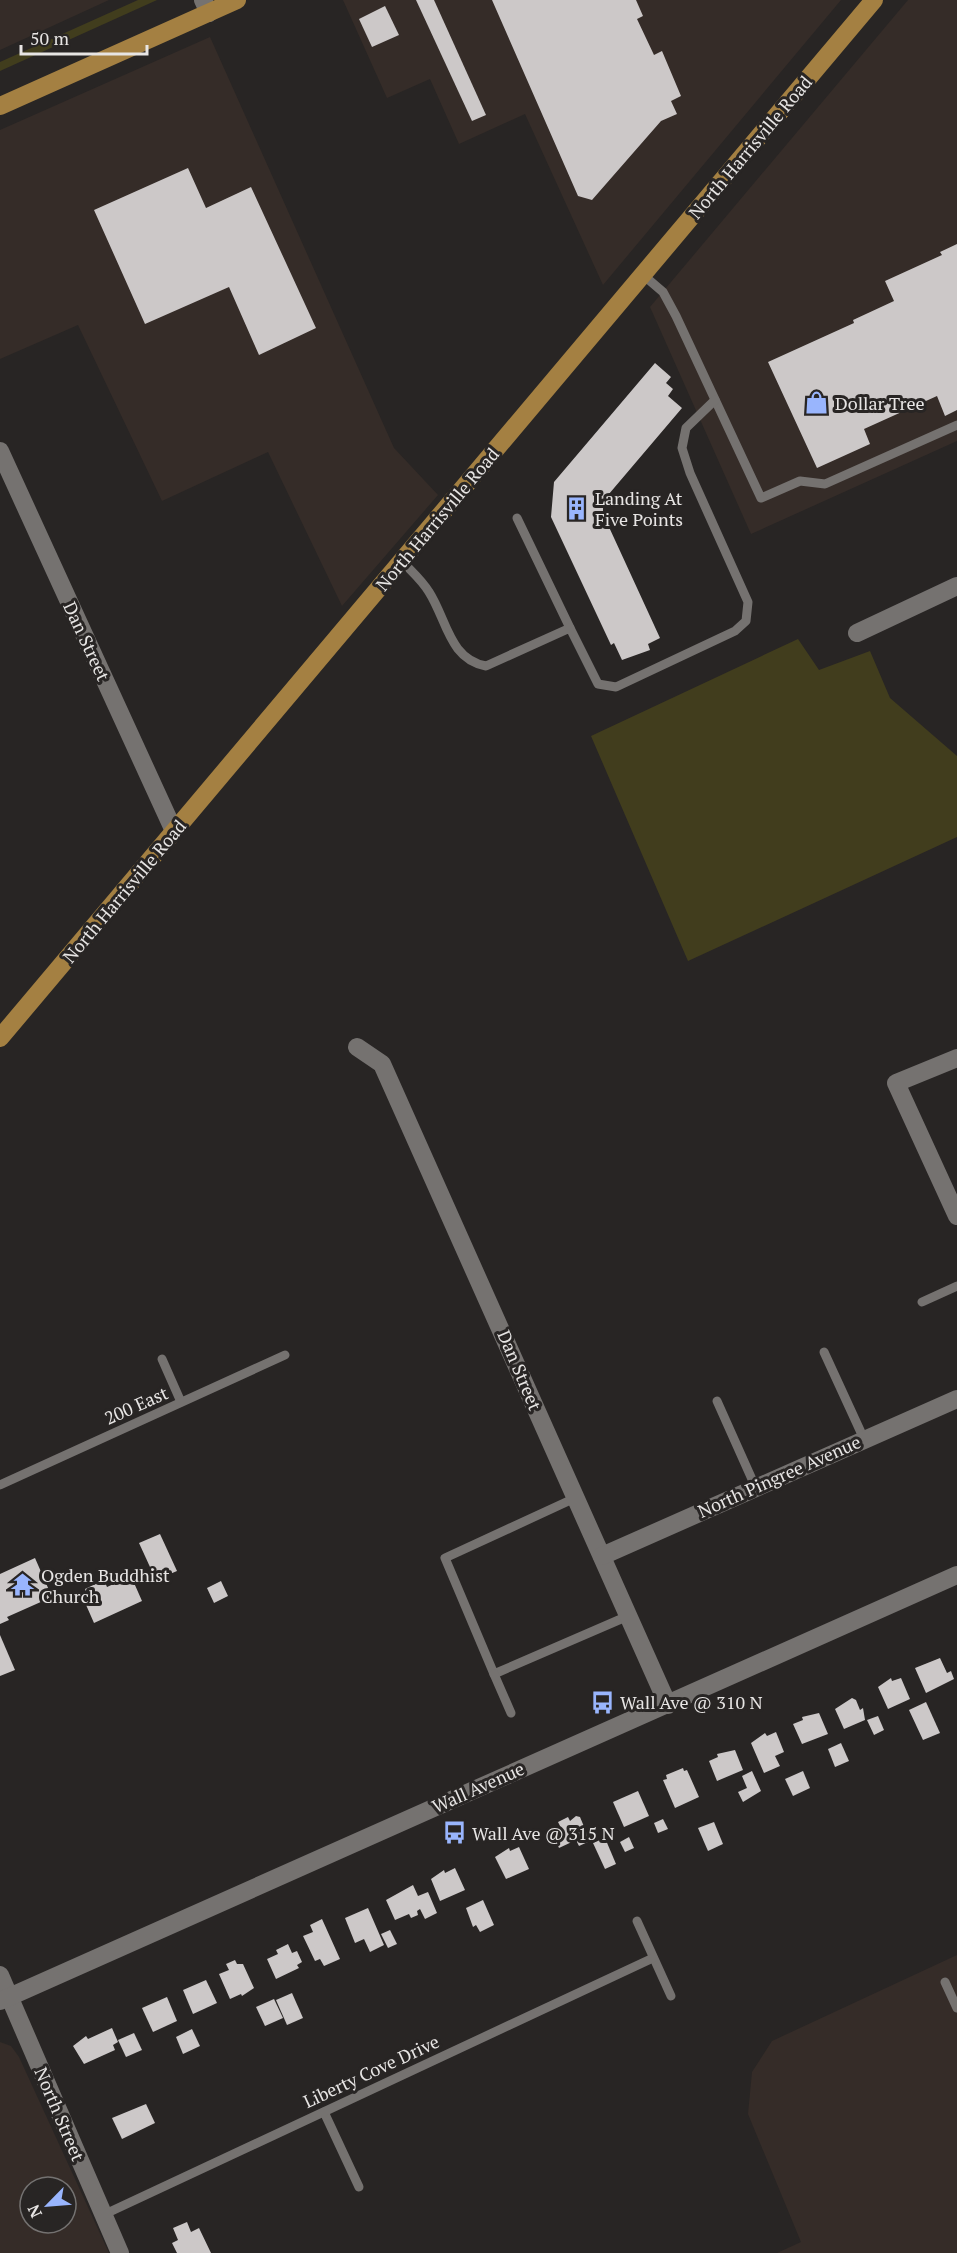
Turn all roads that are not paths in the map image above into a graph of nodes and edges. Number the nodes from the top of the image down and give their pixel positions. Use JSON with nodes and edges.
{"nodes":[{"id":1,"x":237,"y":0,"type":"edge"},
{"id":2,"x":874,"y":0,"type":"edge"},
{"id":3,"x":206,"y":6,"type":"edge"},
{"id":4,"x":0,"y":106,"type":"edge"},
{"id":5,"x":642,"y":274,"type":"junction"},
{"id":6,"x":715,"y":400,"type":"junction"},
{"id":7,"x":957,"y":425,"type":"edge"},
{"id":8,"x":0,"y":451,"type":"edge"},
{"id":9,"x":517,"y":518,"type":"dead end"},
{"id":10,"x":401,"y":560,"type":"junction"},
{"id":11,"x":957,"y":586,"type":"edge"},
{"id":12,"x":570,"y":628,"type":"junction"},
{"id":13,"x":857,"y":633,"type":"dead end"},
{"id":14,"x":174,"y":831,"type":"junction"},
{"id":15,"x":0,"y":1038,"type":"edge"},
{"id":16,"x":357,"y":1047,"type":"dead end"},
{"id":17,"x":957,"y":1058,"type":"edge"},
{"id":18,"x":957,"y":1216,"type":"edge"},
{"id":19,"x":957,"y":1286,"type":"edge"},
{"id":20,"x":922,"y":1302,"type":"dead end"},
{"id":21,"x":824,"y":1352,"type":"dead end"},
{"id":22,"x":285,"y":1355,"type":"dead end"},
{"id":23,"x":162,"y":1359,"type":"dead end"},
{"id":24,"x":957,"y":1399,"type":"edge"},
{"id":25,"x":717,"y":1401,"type":"dead end"},
{"id":26,"x":181,"y":1402,"type":"junction"},
{"id":27,"x":864,"y":1438,"type":"junction"},
{"id":28,"x":0,"y":1485,"type":"edge"},
{"id":29,"x":755,"y":1486,"type":"junction"},
{"id":30,"x":575,"y":1498,"type":"junction"},
{"id":31,"x":602,"y":1556,"type":"junction"},
{"id":32,"x":957,"y":1575,"type":"edge"},
{"id":33,"x":628,"y":1616,"type":"junction"},
{"id":34,"x":494,"y":1674,"type":"junction"},
{"id":35,"x":668,"y":1705,"type":"junction"},
{"id":36,"x":511,"y":1713,"type":"dead end"},
{"id":37,"x":637,"y":1921,"type":"dead end"},
{"id":38,"x":654,"y":1958,"type":"junction"},
{"id":39,"x":0,"y":1975,"type":"edge"},
{"id":40,"x":945,"y":1982,"type":"dead end"},
{"id":41,"x":671,"y":1996,"type":"dead end"},
{"id":42,"x":5,"y":1999,"type":"edge"},
{"id":43,"x":957,"y":2008,"type":"edge"},
{"id":44,"x":324,"y":2112,"type":"junction"},
{"id":45,"x":360,"y":2187,"type":"dead end"},
{"id":46,"x":103,"y":2215,"type":"junction"},
{"id":47,"x":120,"y":2253,"type":"edge"}],
"edges":[{"from":1,"to":3,"type":"main road"},
{"from":2,"to":5,"type":"main road","name":"North Harrisville Road"},
{"from":3,"to":4,"type":"main road"},
{"from":5,"to":6,"type":"lane"},
{"from":5,"to":10,"type":"main road","name":"North Harrisville Road"},
{"from":6,"to":7,"type":"lane"},
{"from":6,"to":12,"type":"lane"},
{"from":8,"to":14,"type":"street","name":"Dan Street"},
{"from":9,"to":12,"type":"lane"},
{"from":10,"to":12,"type":"lane"},
{"from":10,"to":14,"type":"main road","name":"North Harrisville Road"},
{"from":11,"to":13,"type":"street"},
{"from":14,"to":15,"type":"main road","name":"North Harrisville Road"},
{"from":16,"to":30,"type":"street","name":"Dan Street"},
{"from":17,"to":18,"type":"street"},
{"from":19,"to":20,"type":"lane"},
{"from":21,"to":27,"type":"lane"},
{"from":22,"to":26,"type":"lane","name":"200 East"},
{"from":23,"to":26,"type":"lane"},
{"from":24,"to":27,"type":"street","name":"North Pingree Avenue"},
{"from":25,"to":29,"type":"lane"},
{"from":26,"to":28,"type":"lane","name":"200 East"},
{"from":27,"to":29,"type":"street","name":"North Pingree Avenue"},
{"from":29,"to":31,"type":"street","name":"North Pingree Avenue"},
{"from":30,"to":31,"type":"street","name":"Dan Street"},
{"from":30,"to":34,"type":"lane"},
{"from":31,"to":33,"type":"street","name":"Dan Street"},
{"from":32,"to":35,"type":"street","name":"Wall Avenue"},
{"from":33,"to":34,"type":"lane"},
{"from":33,"to":35,"type":"street","name":"Dan Street"},
{"from":34,"to":36,"type":"lane"},
{"from":35,"to":42,"type":"street","name":"Wall Avenue"},
{"from":37,"to":38,"type":"lane"},
{"from":38,"to":41,"type":"lane"},
{"from":38,"to":44,"type":"lane","name":"Liberty Cove Drive"},
{"from":39,"to":42,"type":"street","name":"North Street"},
{"from":40,"to":43,"type":"lane"},
{"from":42,"to":46,"type":"street","name":"North Street"},
{"from":44,"to":45,"type":"lane"},
{"from":44,"to":46,"type":"lane","name":"Liberty Cove Drive"},
{"from":46,"to":47,"type":"street","name":"North Street"}]}
